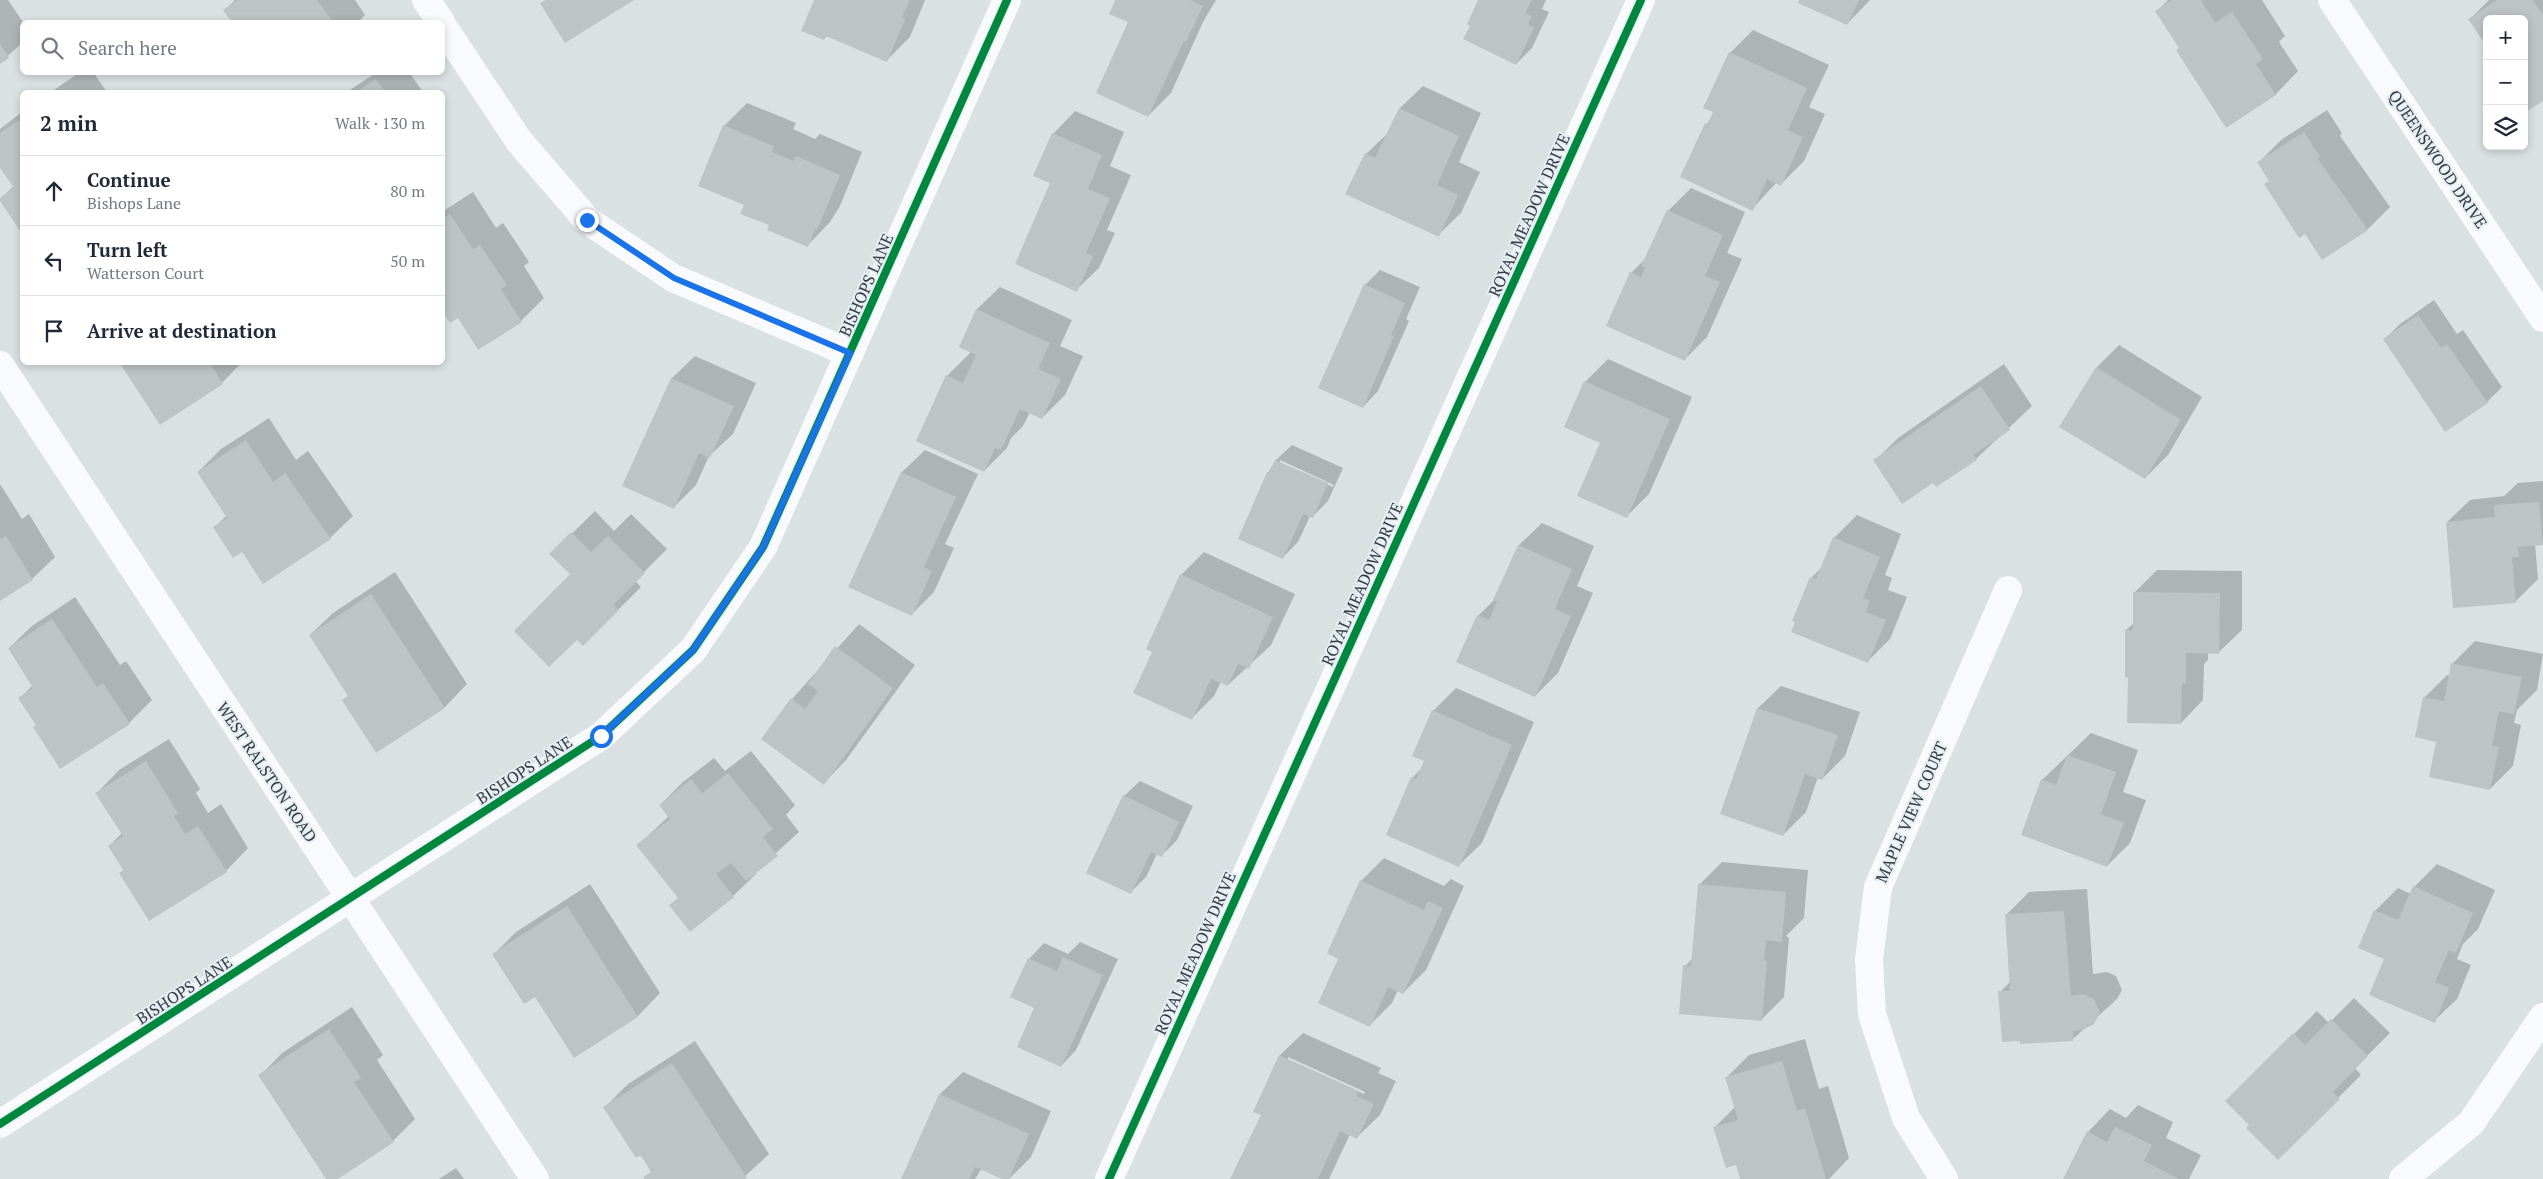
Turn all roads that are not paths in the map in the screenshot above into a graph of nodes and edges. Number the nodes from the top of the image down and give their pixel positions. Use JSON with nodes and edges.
{"nodes":[{"id":1,"x":426,"y":0,"type":"edge"},
{"id":2,"x":1007,"y":0,"type":"edge"},
{"id":3,"x":1641,"y":0,"type":"edge"},
{"id":4,"x":2332,"y":0,"type":"edge"},
{"id":5,"x":439,"y":20,"type":"edge"},
{"id":6,"x":445,"y":29,"type":"edge"},
{"id":7,"x":2543,"y":318,"type":"edge"},
{"id":8,"x":850,"y":353,"type":"junction"},
{"id":9,"x":0,"y":365,"type":"edge"},
{"id":10,"x":2008,"y":590,"type":"dead end"},
{"id":11,"x":352,"y":899,"type":"junction"},
{"id":12,"x":2543,"y":1016,"type":"edge"},
{"id":13,"x":0,"y":1124,"type":"edge"},
{"id":14,"x":535,"y":1179,"type":"edge"},
{"id":15,"x":1108,"y":1179,"type":"edge"},
{"id":16,"x":1944,"y":1179,"type":"edge"},
{"id":17,"x":2403,"y":1179,"type":"edge"}],
"edges":[{"from":1,"to":5,"type":"street"},
{"from":2,"to":8,"type":"street","name":"BISHOPS LANE"},
{"from":3,"to":15,"type":"street","name":"ROYAL MEADOW DRIVE"},
{"from":4,"to":7,"type":"street","name":"QUEENSWOOD DRIVE"},
{"from":6,"to":8,"type":"street"},
{"from":8,"to":11,"type":"street","name":"BISHOPS LANE"},
{"from":9,"to":11,"type":"street","name":"WEST RALSTON ROAD"},
{"from":10,"to":16,"type":"street","name":"MAPLE VIEW COURT"},
{"from":11,"to":13,"type":"street","name":"BISHOPS LANE"},
{"from":11,"to":14,"type":"street","name":"WEST RALSTON ROAD"},
{"from":12,"to":17,"type":"street"}]}
